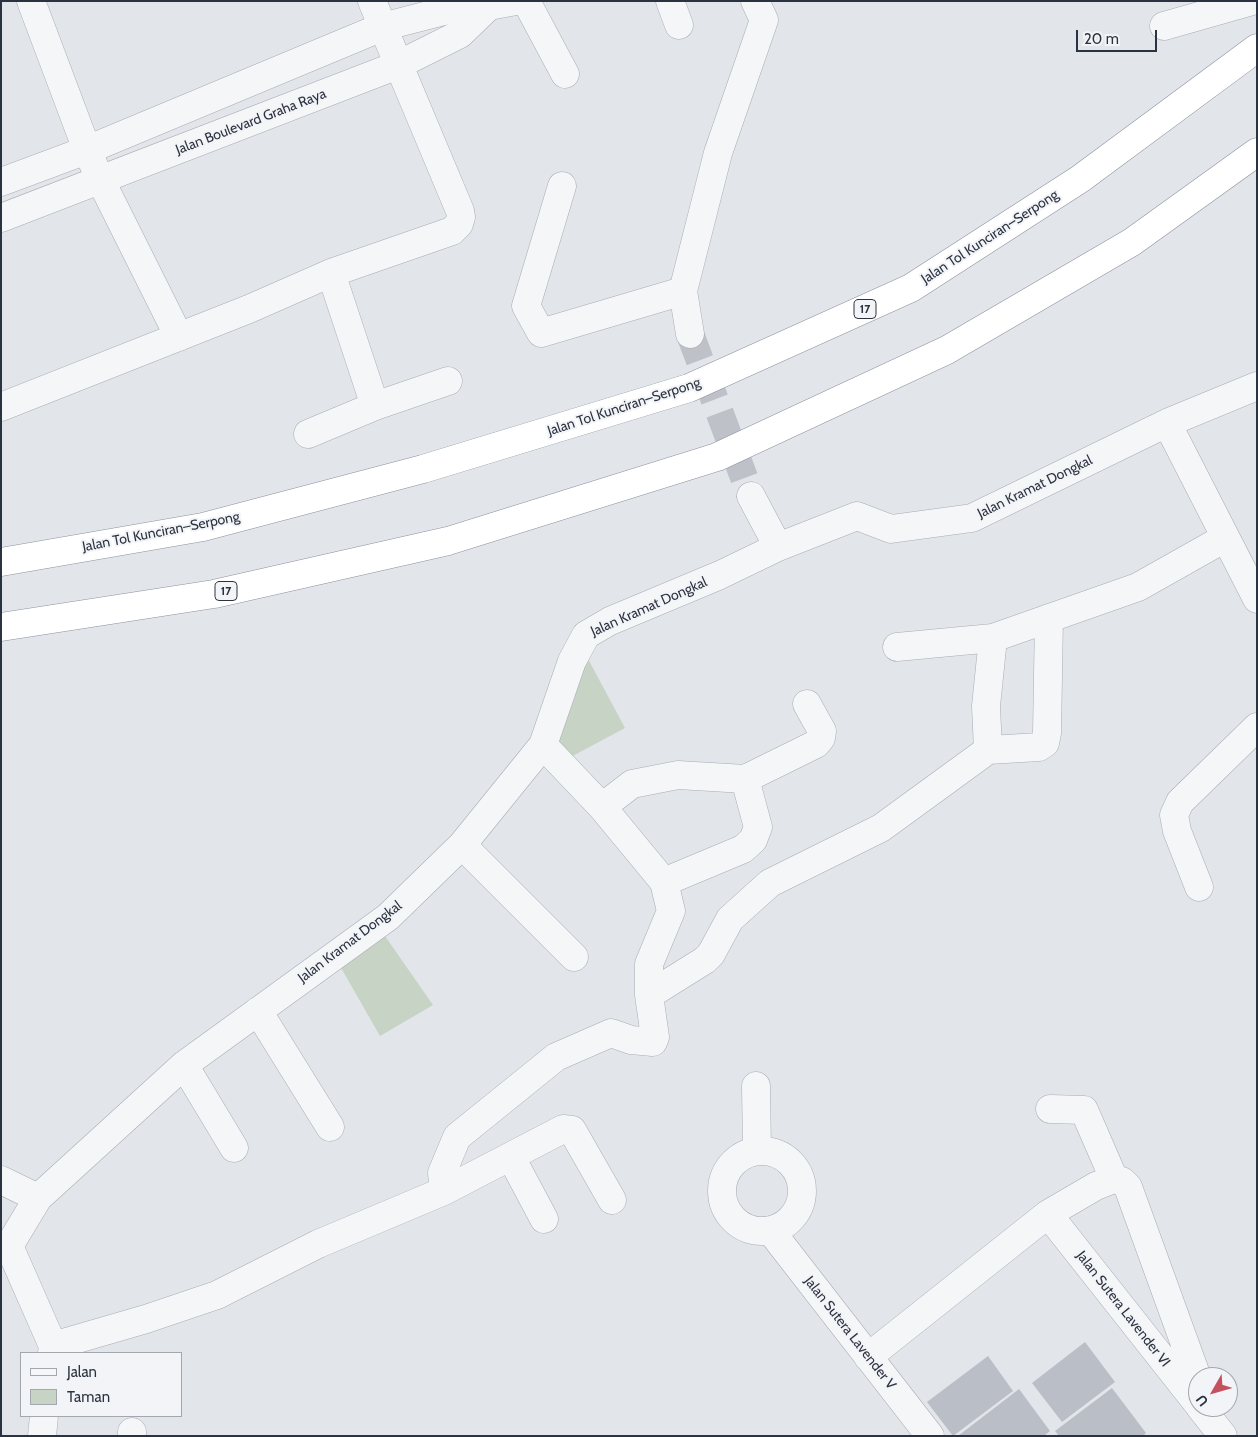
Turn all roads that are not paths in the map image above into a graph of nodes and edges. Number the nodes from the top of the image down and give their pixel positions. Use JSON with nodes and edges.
{"nodes":[{"id":1,"x":31,"y":1,"type":"edge"},
{"id":2,"x":372,"y":1,"type":"edge"},
{"id":3,"x":516,"y":1,"type":"edge"},
{"id":4,"x":526,"y":1,"type":"edge"},
{"id":5,"x":755,"y":1,"type":"edge"},
{"id":6,"x":1252,"y":1,"type":"edge"},
{"id":7,"x":489,"y":6,"type":"junction"},
{"id":8,"x":1164,"y":26,"type":"dead end"},
{"id":9,"x":382,"y":27,"type":"junction"},
{"id":10,"x":1257,"y":48,"type":"edge"},
{"id":11,"x":398,"y":65,"type":"junction"},
{"id":12,"x":565,"y":74,"type":"dead end"},
{"id":13,"x":87,"y":150,"type":"junction"},
{"id":14,"x":1257,"y":152,"type":"edge"},
{"id":15,"x":101,"y":181,"type":"junction"},
{"id":16,"x":1,"y":182,"type":"edge"},
{"id":17,"x":562,"y":186,"type":"dead end"},
{"id":18,"x":1,"y":218,"type":"edge"},
{"id":19,"x":331,"y":273,"type":"junction"},
{"id":20,"x":683,"y":291,"type":"junction"},
{"id":21,"x":690,"y":334,"type":"tunnel mouth"},
{"id":22,"x":179,"y":337,"type":"junction"},
{"id":23,"x":448,"y":381,"type":"dead end"},
{"id":24,"x":1257,"y":386,"type":"edge"},
{"id":25,"x":375,"y":406,"type":"junction"},
{"id":26,"x":1,"y":407,"type":"edge"},
{"id":27,"x":1167,"y":423,"type":"junction"},
{"id":28,"x":308,"y":434,"type":"dead end"},
{"id":29,"x":751,"y":496,"type":"tunnel mouth"},
{"id":30,"x":1225,"y":538,"type":"junction"},
{"id":31,"x":778,"y":547,"type":"junction"},
{"id":32,"x":1,"y":562,"type":"edge"},
{"id":33,"x":1257,"y":599,"type":"edge"},
{"id":34,"x":1049,"y":618,"type":"junction"},
{"id":35,"x":1,"y":627,"type":"edge"},
{"id":36,"x":993,"y":638,"type":"junction"},
{"id":37,"x":897,"y":647,"type":"dead end"},
{"id":38,"x":807,"y":704,"type":"dead end"},
{"id":39,"x":1257,"y":728,"type":"edge"},
{"id":40,"x":543,"y":746,"type":"junction"},
{"id":41,"x":988,"y":750,"type":"junction"},
{"id":42,"x":745,"y":779,"type":"junction"},
{"id":43,"x":602,"y":806,"type":"junction"},
{"id":44,"x":462,"y":845,"type":"junction"},
{"id":45,"x":664,"y":882,"type":"junction"},
{"id":46,"x":1199,"y":887,"type":"dead end"},
{"id":47,"x":574,"y":957,"type":"dead end"},
{"id":48,"x":649,"y":995,"type":"junction"},
{"id":49,"x":258,"y":1011,"type":"junction"},
{"id":50,"x":184,"y":1065,"type":"junction"},
{"id":51,"x":756,"y":1086,"type":"dead end"},
{"id":52,"x":1050,"y":1109,"type":"dead end"},
{"id":53,"x":330,"y":1127,"type":"dead end"},
{"id":54,"x":234,"y":1148,"type":"dead end"},
{"id":55,"x":757,"y":1151,"type":"junction"},
{"id":56,"x":511,"y":1157,"type":"junction"},
{"id":57,"x":1114,"y":1179,"type":"junction"},
{"id":58,"x":1,"y":1180,"type":"edge"},
{"id":59,"x":444,"y":1191,"type":"junction"},
{"id":60,"x":38,"y":1198,"type":"junction"},
{"id":61,"x":612,"y":1200,"type":"dead end"},
{"id":62,"x":1048,"y":1214,"type":"junction"},
{"id":63,"x":544,"y":1219,"type":"dead end"},
{"id":64,"x":770,"y":1230,"type":"junction"},
{"id":65,"x":52,"y":1349,"type":"edge"},
{"id":66,"x":868,"y":1357,"type":"junction"},
{"id":67,"x":1193,"y":1367,"type":"edge"},
{"id":68,"x":1188,"y":1390,"type":"edge"},
{"id":69,"x":44,"y":1417,"type":"edge"},
{"id":70,"x":927,"y":1435,"type":"edge"},
{"id":71,"x":42,"y":1436,"type":"edge"}],
"edges":[{"from":1,"to":13,"type":"street"},
{"from":2,"to":9,"type":"street"},
{"from":3,"to":7,"type":"street"},
{"from":4,"to":12,"type":"street"},
{"from":5,"to":20,"type":"street"},
{"from":6,"to":8,"type":"street"},
{"from":7,"to":9,"type":"street"},
{"from":7,"to":11,"type":"street","name":"Jalan Boulevard Graha Raya"},
{"from":9,"to":11,"type":"street"},
{"from":9,"to":13,"type":"street"},
{"from":10,"to":32,"type":"highway","name":"Jalan Tol Kunciran–Serpong","number":"17"},
{"from":11,"to":15,"type":"street","name":"Jalan Boulevard Graha Raya"},
{"from":11,"to":19,"type":"street"},
{"from":13,"to":15,"type":"street"},
{"from":13,"to":16,"type":"street"},
{"from":14,"to":35,"type":"highway","number":"17"},
{"from":15,"to":18,"type":"street","name":"Jalan Boulevard Graha Raya"},
{"from":15,"to":22,"type":"street"},
{"from":17,"to":20,"type":"street"},
{"from":19,"to":22,"type":"street"},
{"from":19,"to":25,"type":"street"},
{"from":20,"to":21,"type":"street"},
{"from":22,"to":26,"type":"street"},
{"from":23,"to":25,"type":"street"},
{"from":24,"to":27,"type":"street","name":"Jalan Kramat Dongkal"},
{"from":25,"to":28,"type":"street"},
{"from":27,"to":30,"type":"street"},
{"from":27,"to":31,"type":"street","name":"Jalan Kramat Dongkal"},
{"from":29,"to":31,"type":"street"},
{"from":30,"to":33,"type":"street"},
{"from":30,"to":34,"type":"street"},
{"from":31,"to":40,"type":"street","name":"Jalan Kramat Dongkal"},
{"from":34,"to":36,"type":"street"},
{"from":34,"to":41,"type":"street"},
{"from":36,"to":37,"type":"street"},
{"from":36,"to":41,"type":"street"},
{"from":38,"to":42,"type":"street"},
{"from":39,"to":46,"type":"street"},
{"from":40,"to":43,"type":"street"},
{"from":40,"to":44,"type":"street","name":"Jalan Kramat Dongkal"},
{"from":41,"to":48,"type":"street"},
{"from":42,"to":43,"type":"street"},
{"from":42,"to":45,"type":"street"},
{"from":43,"to":45,"type":"street"},
{"from":44,"to":47,"type":"street"},
{"from":44,"to":49,"type":"street","name":"Jalan Kramat Dongkal"},
{"from":45,"to":48,"type":"street"},
{"from":48,"to":59,"type":"street"},
{"from":49,"to":50,"type":"street","name":"Jalan Kramat Dongkal"},
{"from":49,"to":53,"type":"street"},
{"from":50,"to":54,"type":"street"},
{"from":50,"to":60,"type":"street","name":"Jalan Kramat Dongkal"},
{"from":51,"to":55,"type":"street"},
{"from":52,"to":57,"type":"street"},
{"from":55,"to":64,"type":"street"},
{"from":55,"to":64,"type":"street"},
{"from":56,"to":59,"type":"street"},
{"from":56,"to":61,"type":"street"},
{"from":56,"to":63,"type":"street"},
{"from":57,"to":62,"type":"street"},
{"from":57,"to":67,"type":"street","name":"Jalan Sutera Lavender VI"},
{"from":58,"to":60,"type":"street"},
{"from":59,"to":65,"type":"street"},
{"from":60,"to":65,"type":"street","name":"Jalan Kramat Dongkal"},
{"from":62,"to":66,"type":"street"},
{"from":62,"to":68,"type":"street","name":"Jalan Sutera Lavender VI"},
{"from":64,"to":66,"type":"street","name":"Jalan Sutera Lavender V"},
{"from":66,"to":70,"type":"street","name":"Jalan Sutera Lavender V"},
{"from":69,"to":71,"type":"street"}]}
